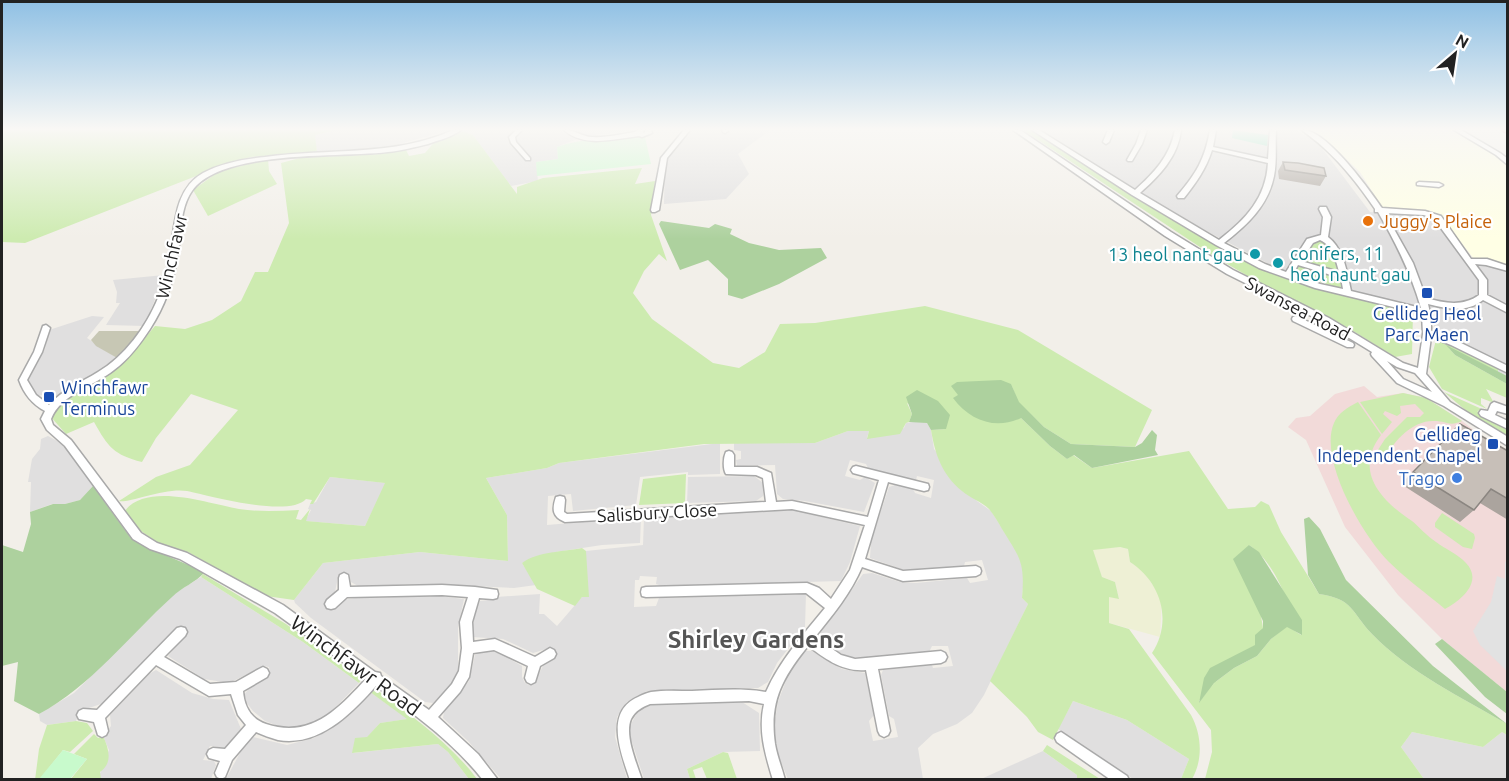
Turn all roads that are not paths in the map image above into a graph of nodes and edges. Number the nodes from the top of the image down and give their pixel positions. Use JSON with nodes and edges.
{"nodes":[{"id":1,"x":228,"y":166,"type":"edge"},
{"id":2,"x":663,"y":166,"type":"edge"},
{"id":3,"x":1069,"y":166,"type":"edge"},
{"id":4,"x":1093,"y":166,"type":"edge"},
{"id":5,"x":1162,"y":166,"type":"edge"},
{"id":6,"x":1203,"y":166,"type":"edge"},
{"id":7,"x":1270,"y":166,"type":"edge"},
{"id":8,"x":1348,"y":166,"type":"edge"},
{"id":9,"x":1419,"y":184,"type":"dead end"},
{"id":10,"x":1439,"y":185,"type":"dead end"},
{"id":11,"x":1135,"y":193,"type":"junction"},
{"id":12,"x":1181,"y":196,"type":"dead end"},
{"id":13,"x":1323,"y":209,"type":"dead end"},
{"id":14,"x":655,"y":210,"type":"dead end"},
{"id":15,"x":1378,"y":210,"type":"junction"},
{"id":16,"x":1324,"y":239,"type":"junction"},
{"id":17,"x":1219,"y":243,"type":"junction"},
{"id":18,"x":1470,"y":261,"type":"junction"},
{"id":19,"x":1297,"y":262,"type":"junction"},
{"id":20,"x":1508,"y":269,"type":"edge"},
{"id":21,"x":1288,"y":275,"type":"junction"},
{"id":22,"x":1343,"y":276,"type":"junction"},
{"id":23,"x":1348,"y":294,"type":"junction"},
{"id":24,"x":1483,"y":296,"type":"junction"},
{"id":25,"x":1423,"y":300,"type":"junction"},
{"id":26,"x":1508,"y":310,"type":"edge"},
{"id":27,"x":1426,"y":312,"type":"junction"},
{"id":28,"x":1296,"y":319,"type":"dead end"},
{"id":29,"x":46,"y":328,"type":"dead end"},
{"id":30,"x":1342,"y":329,"type":"junction"},
{"id":31,"x":1428,"y":333,"type":"junction"},
{"id":32,"x":1334,"y":338,"type":"junction"},
{"id":33,"x":1350,"y":345,"type":"dead end"},
{"id":34,"x":1422,"y":357,"type":"junction"},
{"id":35,"x":1399,"y":367,"type":"junction"},
{"id":36,"x":1505,"y":370,"type":"edge"},
{"id":37,"x":1422,"y":375,"type":"junction"},
{"id":38,"x":1413,"y":386,"type":"junction"},
{"id":39,"x":1448,"y":404,"type":"junction"},
{"id":40,"x":49,"y":409,"type":"junction"},
{"id":41,"x":1508,"y":411,"type":"edge"},
{"id":42,"x":1508,"y":426,"type":"edge"},
{"id":43,"x":1508,"y":442,"type":"edge"},
{"id":44,"x":729,"y":455,"type":"dead end"},
{"id":45,"x":856,"y":470,"type":"dead end"},
{"id":46,"x":885,"y":477,"type":"junction"},
{"id":47,"x":924,"y":487,"type":"dead end"},
{"id":48,"x":560,"y":500,"type":"dead end"},
{"id":49,"x":771,"y":506,"type":"junction"},
{"id":50,"x":870,"y":522,"type":"junction"},
{"id":51,"x":858,"y":561,"type":"junction"},
{"id":52,"x":976,"y":571,"type":"dead end"},
{"id":53,"x":344,"y":578,"type":"dead end"},
{"id":54,"x":345,"y":592,"type":"junction"},
{"id":55,"x":475,"y":592,"type":"junction"},
{"id":56,"x":646,"y":592,"type":"dead end"},
{"id":57,"x":493,"y":594,"type":"dead end"},
{"id":58,"x":331,"y":604,"type":"dead end"},
{"id":59,"x":831,"y":606,"type":"junction"},
{"id":60,"x":181,"y":632,"type":"dead end"},
{"id":61,"x":806,"y":638,"type":"junction"},
{"id":62,"x":468,"y":648,"type":"junction"},
{"id":63,"x":550,"y":654,"type":"dead end"},
{"id":64,"x":941,"y":657,"type":"dead end"},
{"id":65,"x":156,"y":659,"type":"junction"},
{"id":66,"x":534,"y":663,"type":"junction"},
{"id":67,"x":871,"y":664,"type":"junction"},
{"id":68,"x":263,"y":673,"type":"dead end"},
{"id":69,"x":376,"y":677,"type":"junction"},
{"id":70,"x":531,"y":678,"type":"dead end"},
{"id":71,"x":237,"y":688,"type":"junction"},
{"id":72,"x":771,"y":699,"type":"junction"},
{"id":73,"x":83,"y":715,"type":"dead end"},
{"id":74,"x":99,"y":716,"type":"junction"},
{"id":75,"x":430,"y":718,"type":"junction"},
{"id":76,"x":254,"y":725,"type":"junction"},
{"id":77,"x":102,"y":731,"type":"dead end"},
{"id":78,"x":884,"y":731,"type":"dead end"},
{"id":79,"x":1061,"y":738,"type":"dead end"},
{"id":80,"x":213,"y":754,"type":"dead end"},
{"id":81,"x":228,"y":756,"type":"junction"},
{"id":82,"x":221,"y":773,"type":"dead end"},
{"id":83,"x":492,"y":780,"type":"edge"},
{"id":84,"x":636,"y":780,"type":"edge"},
{"id":85,"x":779,"y":780,"type":"edge"},
{"id":86,"x":1123,"y":780,"type":"edge"}],
"edges":[{"from":1,"to":40,"type":"street","name":"Winchfawr"},
{"from":2,"to":14,"type":"street"},
{"from":3,"to":30,"type":"street","name":"Swansea Road"},
{"from":4,"to":11,"type":"street"},
{"from":5,"to":11,"type":"street"},
{"from":6,"to":12,"type":"street"},
{"from":7,"to":17,"type":"street"},
{"from":8,"to":15,"type":"street"},
{"from":9,"to":10,"type":"street"},
{"from":11,"to":17,"type":"street"},
{"from":13,"to":16,"type":"street"},
{"from":15,"to":18,"type":"street"},
{"from":15,"to":25,"type":"street"},
{"from":16,"to":19,"type":"street"},
{"from":16,"to":22,"type":"street"},
{"from":17,"to":21,"type":"street"},
{"from":18,"to":20,"type":"street"},
{"from":18,"to":24,"type":"street"},
{"from":19,"to":21,"type":"street"},
{"from":19,"to":22,"type":"street"},
{"from":21,"to":23,"type":"street"},
{"from":22,"to":23,"type":"street"},
{"from":23,"to":27,"type":"street"},
{"from":24,"to":25,"type":"street"},
{"from":24,"to":26,"type":"street"},
{"from":25,"to":27,"type":"street"},
{"from":27,"to":31,"type":"street"},
{"from":28,"to":32,"type":"street"},
{"from":29,"to":40,"type":"street"},
{"from":30,"to":32,"type":"street"},
{"from":30,"to":35,"type":"street","name":"Swansea Road"},
{"from":31,"to":34,"type":"street"},
{"from":31,"to":36,"type":"street"},
{"from":32,"to":33,"type":"street"},
{"from":34,"to":35,"type":"street"},
{"from":34,"to":37,"type":"street"},
{"from":35,"to":37,"type":"street","name":"Swansea Road"},
{"from":35,"to":38,"type":"street","name":"Swansea Road"},
{"from":37,"to":38,"type":"street"},
{"from":37,"to":39,"type":"street","name":"Swansea Road"},
{"from":38,"to":39,"type":"street","name":"Swansea Road"},
{"from":39,"to":43,"type":"street","name":"Swansea Road"},
{"from":40,"to":69,"type":"street","name":"Winchfawr Road"},
{"from":41,"to":42,"type":"street"},
{"from":44,"to":49,"type":"street"},
{"from":45,"to":46,"type":"street"},
{"from":46,"to":47,"type":"street"},
{"from":46,"to":50,"type":"street"},
{"from":48,"to":49,"type":"street","name":"Salisbury Close"},
{"from":49,"to":50,"type":"street","name":"Salisbury Close"},
{"from":50,"to":51,"type":"street"},
{"from":51,"to":52,"type":"street"},
{"from":51,"to":59,"type":"street"},
{"from":53,"to":54,"type":"street"},
{"from":54,"to":55,"type":"street"},
{"from":54,"to":58,"type":"street"},
{"from":55,"to":57,"type":"street"},
{"from":55,"to":62,"type":"street"},
{"from":56,"to":59,"type":"street"},
{"from":59,"to":61,"type":"street"},
{"from":60,"to":65,"type":"street"},
{"from":61,"to":67,"type":"street"},
{"from":61,"to":72,"type":"street"},
{"from":62,"to":66,"type":"street"},
{"from":62,"to":75,"type":"street"},
{"from":63,"to":66,"type":"street"},
{"from":64,"to":67,"type":"street"},
{"from":65,"to":71,"type":"street"},
{"from":65,"to":74,"type":"street"},
{"from":66,"to":70,"type":"street"},
{"from":67,"to":78,"type":"street"},
{"from":68,"to":71,"type":"street"},
{"from":69,"to":75,"type":"street","name":"Winchfawr Road"},
{"from":69,"to":76,"type":"street"},
{"from":71,"to":76,"type":"street"},
{"from":72,"to":84,"type":"street"},
{"from":72,"to":85,"type":"street"},
{"from":73,"to":74,"type":"street"},
{"from":74,"to":77,"type":"street"},
{"from":75,"to":83,"type":"street","name":"Winchfawr Road"},
{"from":76,"to":81,"type":"street"},
{"from":79,"to":86,"type":"street"},
{"from":80,"to":81,"type":"street"},
{"from":81,"to":82,"type":"street"}]}
